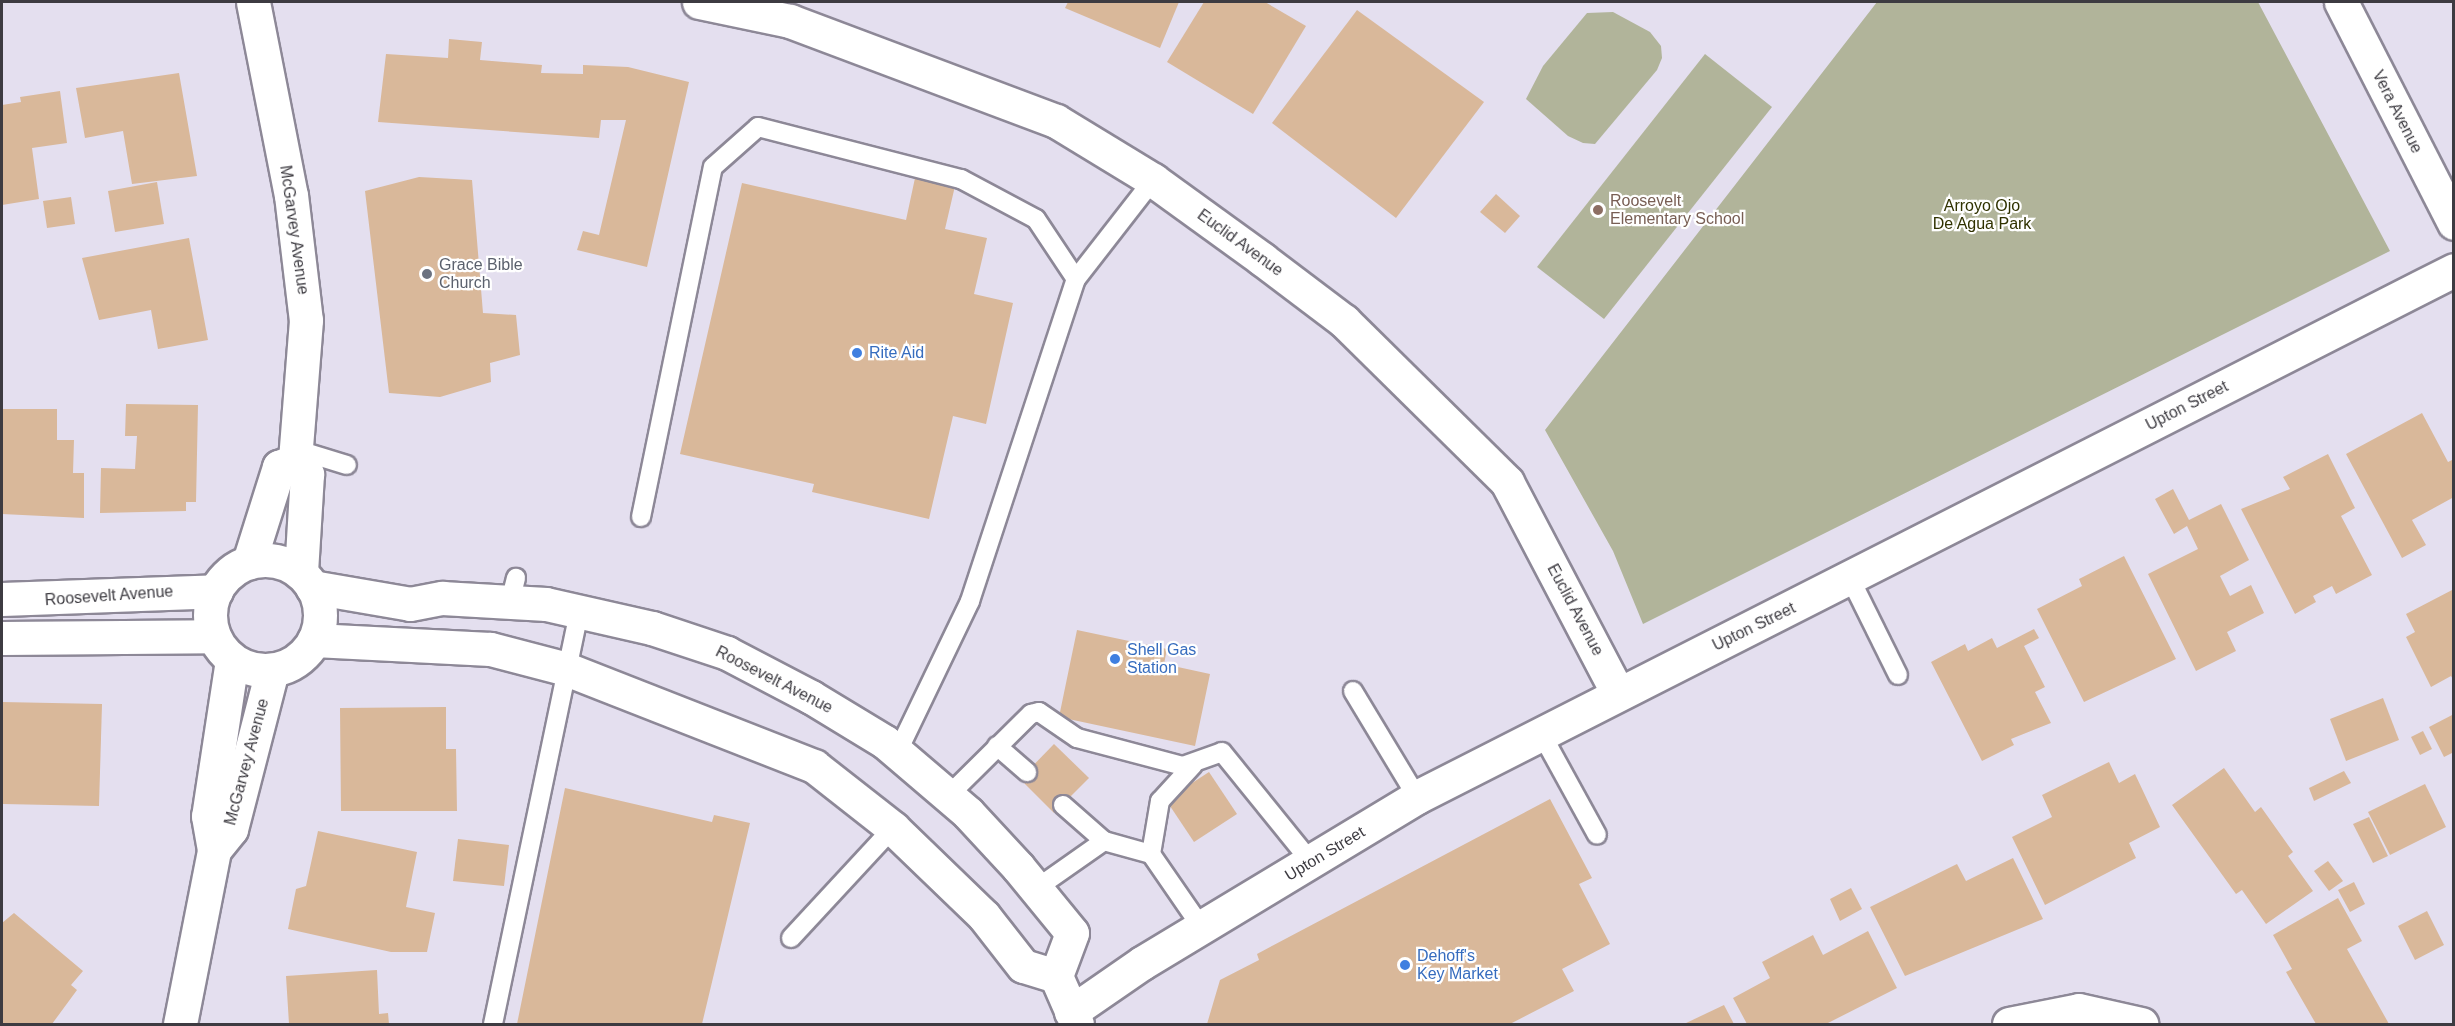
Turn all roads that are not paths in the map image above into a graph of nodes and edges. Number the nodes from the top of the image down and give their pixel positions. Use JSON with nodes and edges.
{"nodes":[{"id":1,"x":253,"y":2,"type":"edge"},
{"id":2,"x":699,"y":2,"type":"edge"},
{"id":3,"x":2341,"y":2,"type":"edge"},
{"id":4,"x":1153,"y":180,"type":"junction"},
{"id":5,"x":2454,"y":223,"type":"edge"},
{"id":6,"x":2454,"y":270,"type":"edge"},
{"id":7,"x":1076,"y":279,"type":"junction"},
{"id":8,"x":297,"y":455,"type":"junction"},
{"id":9,"x":346,"y":465,"type":"dead end"},
{"id":10,"x":641,"y":517,"type":"dead end"},
{"id":11,"x":249,"y":561,"type":"junction"},
{"id":12,"x":307,"y":579,"type":"junction"},
{"id":13,"x":1851,"y":580,"type":"junction"},
{"id":14,"x":216,"y":591,"type":"junction"},
{"id":15,"x":2,"y":600,"type":"edge"},
{"id":16,"x":579,"y":611,"type":"junction"},
{"id":17,"x":2,"y":638,"type":"edge"},
{"id":18,"x":314,"y":639,"type":"junction"},
{"id":19,"x":223,"y":648,"type":"junction"},
{"id":20,"x":567,"y":669,"type":"junction"},
{"id":21,"x":272,"y":670,"type":"junction"},
{"id":22,"x":1898,"y":675,"type":"dead end"},
{"id":23,"x":1353,"y":692,"type":"dead end"},
{"id":24,"x":1618,"y":693,"type":"junction"},
{"id":25,"x":1541,"y":733,"type":"junction"},
{"id":26,"x":997,"y":746,"type":"junction"},
{"id":27,"x":897,"y":753,"type":"junction"},
{"id":28,"x":1192,"y":765,"type":"junction"},
{"id":29,"x":1027,"y":772,"type":"dead end"},
{"id":30,"x":948,"y":795,"type":"junction"},
{"id":31,"x":1417,"y":797,"type":"junction"},
{"id":32,"x":1063,"y":805,"type":"dead end"},
{"id":33,"x":893,"y":828,"type":"junction"},
{"id":34,"x":1596,"y":835,"type":"dead end"},
{"id":35,"x":1104,"y":841,"type":"junction"},
{"id":36,"x":214,"y":850,"type":"junction"},
{"id":37,"x":1151,"y":854,"type":"junction"},
{"id":38,"x":1311,"y":862,"type":"junction"},
{"id":39,"x":1037,"y":888,"type":"junction"},
{"id":40,"x":1202,"y":928,"type":"junction"},
{"id":41,"x":791,"y":938,"type":"dead end"},
{"id":42,"x":1056,"y":976,"type":"junction"},
{"id":43,"x":1068,"y":1020,"type":"edge"},
{"id":44,"x":180,"y":1024,"type":"edge"},
{"id":45,"x":493,"y":1024,"type":"edge"},
{"id":46,"x":2009,"y":1024,"type":"edge"},
{"id":47,"x":2141,"y":1024,"type":"edge"}],
"edges":[{"from":1,"to":8,"type":"street","name":"McGarvey Avenue"},
{"from":2,"to":4,"type":"street","name":"Euclid Avenue"},
{"from":3,"to":5,"type":"street","name":"Vera Avenue"},
{"from":4,"to":7,"type":"lane"},
{"from":4,"to":24,"type":"street","name":"Euclid Avenue"},
{"from":6,"to":13,"type":"street","name":"Upton Street"},
{"from":7,"to":10,"type":"lane"},
{"from":7,"to":27,"type":"lane"},
{"from":8,"to":9,"type":"lane"},
{"from":8,"to":11,"type":"street"},
{"from":8,"to":12,"type":"street","name":"McGarvey Avenue"},
{"from":11,"to":12,"type":"street"},
{"from":11,"to":14,"type":"street"},
{"from":12,"to":16,"type":"street","name":"Roosevelt Avenue"},
{"from":12,"to":18,"type":"street"},
{"from":13,"to":22,"type":"lane"},
{"from":13,"to":24,"type":"street","name":"Upton Street"},
{"from":14,"to":15,"type":"street","name":"Roosevelt Avenue"},
{"from":14,"to":19,"type":"street"},
{"from":16,"to":20,"type":"lane"},
{"from":16,"to":27,"type":"street","name":"Roosevelt Avenue"},
{"from":17,"to":19,"type":"street"},
{"from":18,"to":20,"type":"street"},
{"from":18,"to":21,"type":"street"},
{"from":19,"to":21,"type":"street"},
{"from":19,"to":36,"type":"street","name":"McGarvey Avenue"},
{"from":20,"to":33,"type":"street"},
{"from":20,"to":45,"type":"lane"},
{"from":21,"to":36,"type":"street","name":"McGarvey Avenue"},
{"from":23,"to":31,"type":"lane"},
{"from":24,"to":25,"type":"street","name":"Upton Street"},
{"from":25,"to":31,"type":"street","name":"Upton Street"},
{"from":25,"to":34,"type":"lane"},
{"from":26,"to":28,"type":"lane"},
{"from":26,"to":29,"type":"lane"},
{"from":26,"to":30,"type":"lane"},
{"from":27,"to":30,"type":"street","name":"Roosevelt Avenue"},
{"from":28,"to":37,"type":"lane"},
{"from":28,"to":38,"type":"lane"},
{"from":30,"to":39,"type":"street","name":"Roosevelt Avenue"},
{"from":31,"to":38,"type":"street","name":"Upton Street"},
{"from":32,"to":35,"type":"lane"},
{"from":33,"to":41,"type":"lane"},
{"from":33,"to":42,"type":"street"},
{"from":35,"to":37,"type":"lane"},
{"from":35,"to":39,"type":"lane"},
{"from":36,"to":44,"type":"street","name":"McGarvey Avenue"},
{"from":37,"to":40,"type":"lane"},
{"from":38,"to":40,"type":"street","name":"Upton Street"},
{"from":39,"to":42,"type":"street","name":"Roosevelt Avenue"},
{"from":40,"to":43,"type":"street","name":"Upton Street"},
{"from":42,"to":43,"type":"street"},
{"from":46,"to":47,"type":"street"}]}
